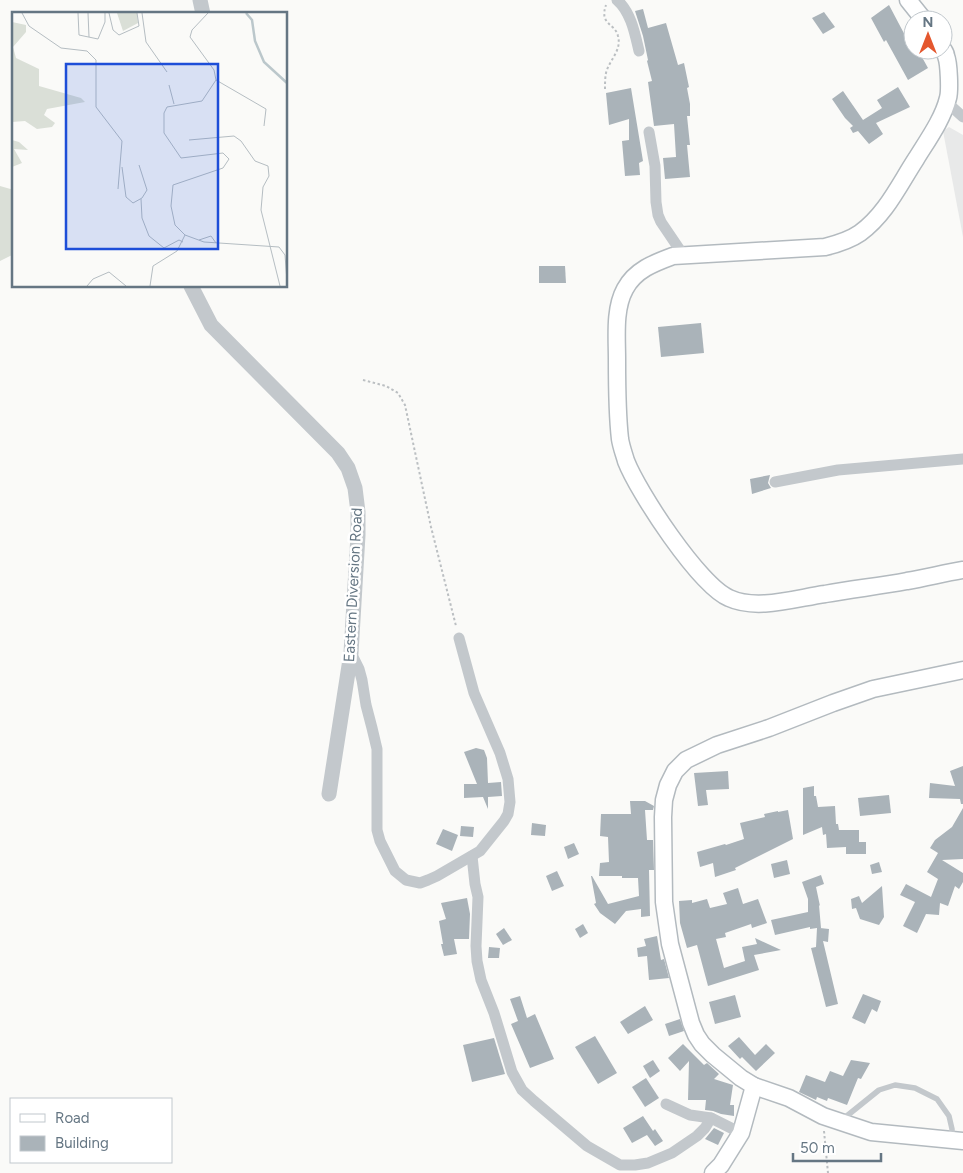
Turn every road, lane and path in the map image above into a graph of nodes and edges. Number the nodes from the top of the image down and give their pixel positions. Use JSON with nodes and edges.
{"nodes":[{"id":1,"x":608,"y":0,"type":"edge"},
{"id":2,"x":617,"y":0,"type":"edge"},
{"id":3,"x":908,"y":0,"type":"edge"},
{"id":4,"x":916,"y":10,"type":"edge"},
{"id":5,"x":639,"y":51,"type":"dead end"},
{"id":6,"x":947,"y":60,"type":"edge"},
{"id":7,"x":605,"y":89,"type":"dead end"},
{"id":8,"x":946,"y":105,"type":"junction"},
{"id":9,"x":963,"y":117,"type":"edge"},
{"id":10,"x":649,"y":132,"type":"dead end"},
{"id":11,"x":684,"y":256,"type":"junction"},
{"id":12,"x":192,"y":288,"type":"edge"},
{"id":13,"x":364,"y":380,"type":"dead end"},
{"id":14,"x":963,"y":459,"type":"edge"},
{"id":15,"x":775,"y":482,"type":"dead end"},
{"id":16,"x":963,"y":570,"type":"edge"},
{"id":17,"x":458,"y":638,"type":"joint"},
{"id":18,"x":351,"y":653,"type":"junction"},
{"id":19,"x":963,"y":670,"type":"edge"},
{"id":20,"x":329,"y":794,"type":"dead end"},
{"id":21,"x":472,"y":856,"type":"junction"},
{"id":22,"x":754,"y":1086,"type":"junction"},
{"id":23,"x":666,"y":1104,"type":"dead end"},
{"id":24,"x":823,"y":1116,"type":"junction"},
{"id":25,"x":711,"y":1118,"type":"junction"},
{"id":26,"x":839,"y":1122,"type":"junction"},
{"id":27,"x":741,"y":1133,"type":"junction"},
{"id":28,"x":957,"y":1141,"type":"edge"},
{"id":29,"x":713,"y":1173,"type":"edge"},
{"id":30,"x":828,"y":1173,"type":"edge"}],
"edges":[{"from":1,"to":7,"type":"path"},
{"from":2,"to":5,"type":"street"},
{"from":3,"to":4,"type":"main road"},
{"from":6,"to":8,"type":"main road"},
{"from":8,"to":9,"type":"street"},
{"from":8,"to":11,"type":"main road"},
{"from":10,"to":11,"type":"street"},
{"from":11,"to":16,"type":"main road"},
{"from":12,"to":18,"type":"street","name":"Eastern Diversion Road"},
{"from":13,"to":17,"type":"path"},
{"from":14,"to":15,"type":"street"},
{"from":17,"to":21,"type":"street"},
{"from":18,"to":20,"type":"street","name":"Eastern Diversion Road"},
{"from":18,"to":21,"type":"street"},
{"from":19,"to":22,"type":"main road"},
{"from":21,"to":25,"type":"street"},
{"from":22,"to":24,"type":"main road"},
{"from":22,"to":27,"type":"main road"},
{"from":23,"to":25,"type":"street"},
{"from":24,"to":26,"type":"main road"},
{"from":24,"to":30,"type":"path"},
{"from":25,"to":27,"type":"street"},
{"from":26,"to":28,"type":"main road"},
{"from":26,"to":28,"type":"lane"},
{"from":27,"to":29,"type":"main road"}]}
